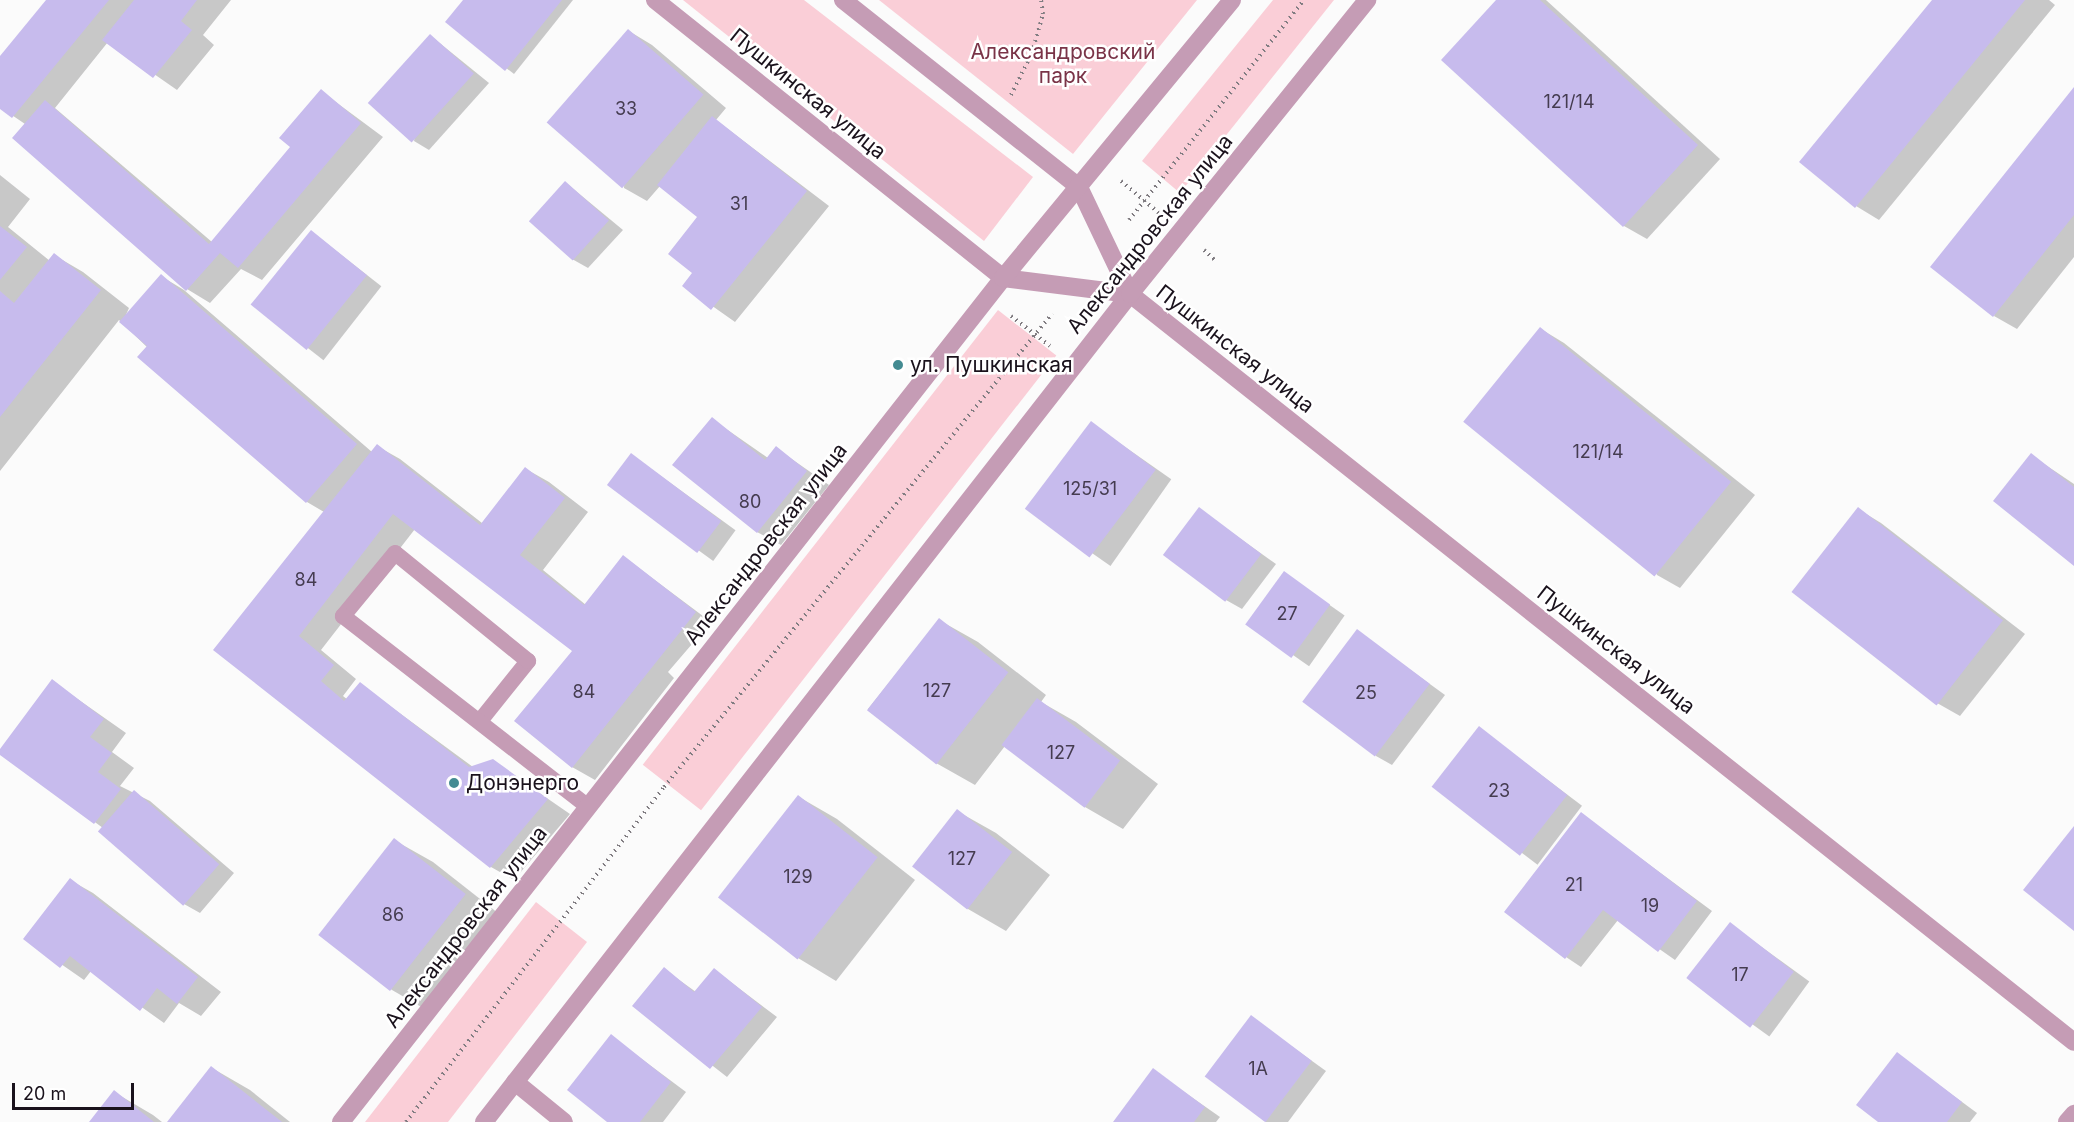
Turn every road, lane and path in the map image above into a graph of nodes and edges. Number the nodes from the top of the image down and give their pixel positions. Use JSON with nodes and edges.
{"nodes":[{"id":1,"x":655,"y":0,"type":"edge"},
{"id":2,"x":843,"y":0,"type":"edge"},
{"id":3,"x":1041,"y":0,"type":"edge"},
{"id":4,"x":1233,"y":0,"type":"edge"},
{"id":5,"x":1304,"y":0,"type":"edge"},
{"id":6,"x":1367,"y":0,"type":"edge"},
{"id":7,"x":996,"y":123,"type":"junction"},
{"id":8,"x":1099,"y":163,"type":"junction"},
{"id":9,"x":1079,"y":187,"type":"junction"},
{"id":10,"x":1144,"y":200,"type":"junction"},
{"id":11,"x":1181,"y":231,"type":"junction"},
{"id":12,"x":1108,"y":247,"type":"junction"},
{"id":13,"x":1216,"y":261,"type":"dead end"},
{"id":14,"x":1003,"y":278,"type":"junction"},
{"id":15,"x":1075,"y":287,"type":"junction"},
{"id":16,"x":1130,"y":294,"type":"junction"},
{"id":17,"x":480,"y":721,"type":"junction"},
{"id":18,"x":588,"y":807,"type":"junction"},
{"id":19,"x":2074,"y":1042,"type":"edge"},
{"id":20,"x":515,"y":1082,"type":"junction"},
{"id":21,"x":2074,"y":1114,"type":"edge"},
{"id":22,"x":341,"y":1122,"type":"edge"},
{"id":23,"x":406,"y":1122,"type":"edge"},
{"id":24,"x":484,"y":1122,"type":"edge"},
{"id":25,"x":564,"y":1122,"type":"edge"},
{"id":26,"x":2067,"y":1122,"type":"edge"}],
"edges":[{"from":1,"to":14,"type":"street","name":"Пушкинская улица"},
{"from":2,"to":7,"type":"street","name":"Пушкинская улица"},
{"from":3,"to":7,"type":"path"},
{"from":4,"to":8,"type":"street","name":"Александровская улица"},
{"from":5,"to":10,"type":"path"},
{"from":6,"to":11,"type":"street","name":"Александровская улица"},
{"from":7,"to":9,"type":"street","name":"Пушкинская улица"},
{"from":8,"to":9,"type":"street","name":"Александровская улица"},
{"from":8,"to":10,"type":"path"},
{"from":9,"to":12,"type":"street","name":"Пушкинская улица"},
{"from":9,"to":14,"type":"street","name":"Александровская улица"},
{"from":10,"to":11,"type":"path"},
{"from":10,"to":12,"type":"path"},
{"from":11,"to":13,"type":"path"},
{"from":11,"to":16,"type":"street","name":"Александровская улица"},
{"from":12,"to":16,"type":"street","name":"Пушкинская улица"},
{"from":14,"to":15,"type":"street","name":"Пушкинская улица"},
{"from":14,"to":18,"type":"street","name":"Александровская улица"},
{"from":15,"to":16,"type":"street","name":"Пушкинская улица"},
{"from":15,"to":23,"type":"path"},
{"from":16,"to":19,"type":"street","name":"Пушкинская улица"},
{"from":16,"to":20,"type":"street","name":"Александровская улица"},
{"from":17,"to":17,"type":"lane"},
{"from":17,"to":18,"type":"lane"},
{"from":18,"to":22,"type":"street","name":"Александровская улица"},
{"from":20,"to":24,"type":"street","name":"Александровская улица"},
{"from":20,"to":25,"type":"street"},
{"from":21,"to":26,"type":"street"}]}
